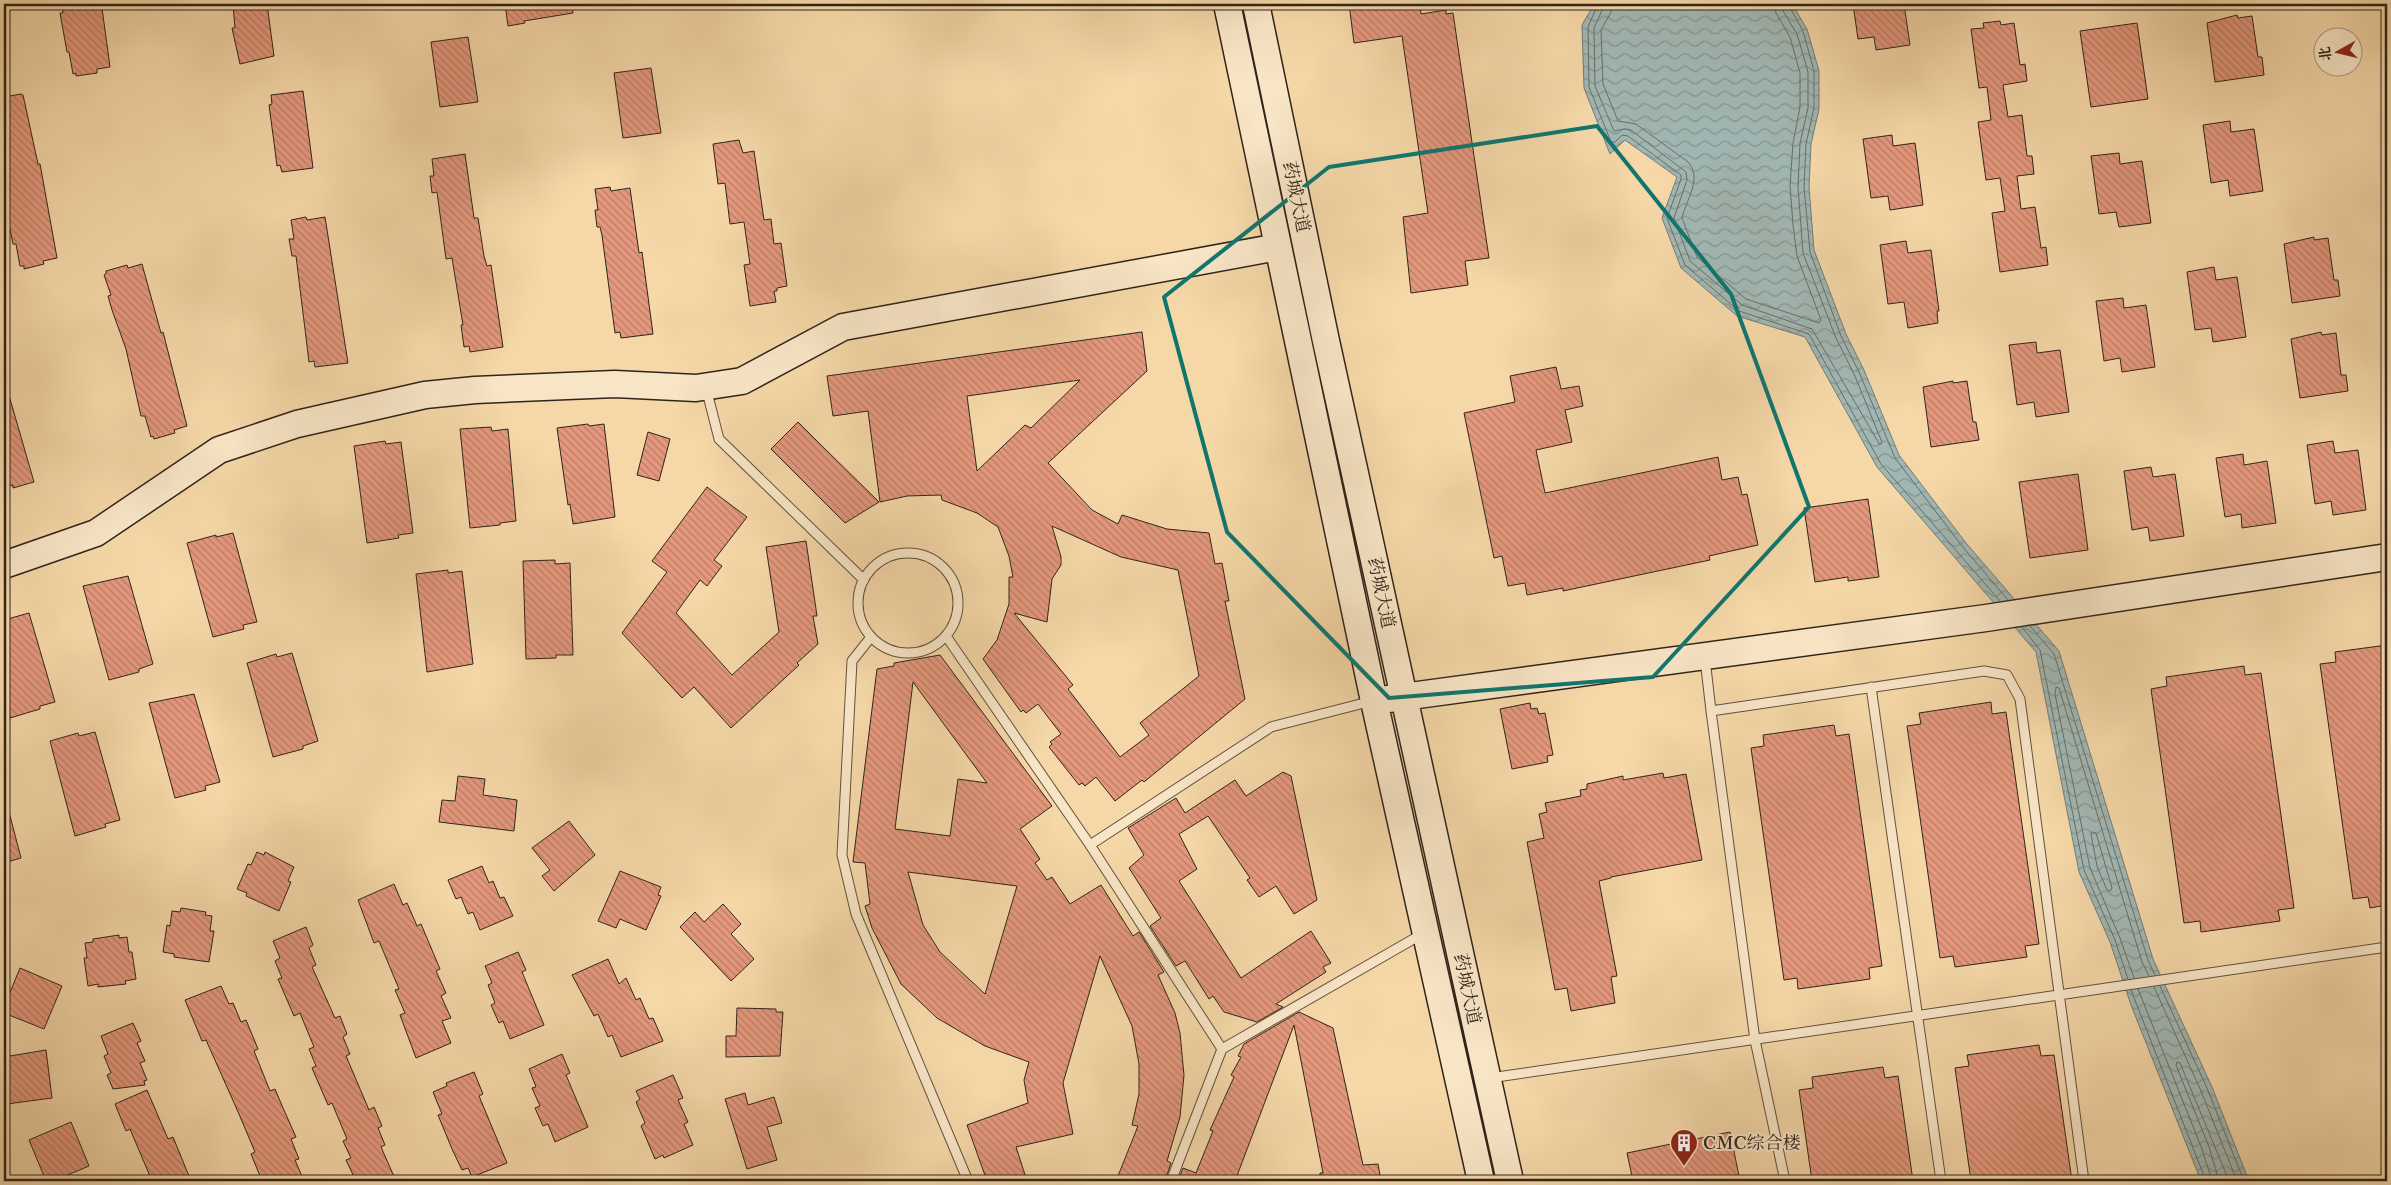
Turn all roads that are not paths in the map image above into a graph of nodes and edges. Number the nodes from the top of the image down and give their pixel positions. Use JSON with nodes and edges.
{"nodes":[{"id":1,"x":1227,"y":4,"type":"edge"},
{"id":2,"x":1256,"y":4,"type":"edge"},
{"id":3,"x":1278,"y":247,"type":"junction"},
{"id":4,"x":706,"y":386,"type":"junction"},
{"id":5,"x":2387,"y":557,"type":"edge"},
{"id":6,"x":4,"y":565,"type":"edge"},
{"id":7,"x":864,"y":580,"type":"junction"},
{"id":8,"x":946,"y":636,"type":"junction"},
{"id":9,"x":871,"y":637,"type":"junction"},
{"id":10,"x":1704,"y":656,"type":"junction"},
{"id":11,"x":1871,"y":687,"type":"junction"},
{"id":12,"x":1404,"y":696,"type":"junction"},
{"id":13,"x":1374,"y":700,"type":"junction"},
{"id":14,"x":1712,"y":711,"type":"junction"},
{"id":15,"x":1090,"y":845,"type":"junction"},
{"id":16,"x":1427,"y":931,"type":"junction"},
{"id":17,"x":2387,"y":947,"type":"edge"},
{"id":18,"x":2059,"y":995,"type":"junction"},
{"id":19,"x":1918,"y":1016,"type":"junction"},
{"id":20,"x":1755,"y":1040,"type":"junction"},
{"id":21,"x":1222,"y":1049,"type":"junction"},
{"id":22,"x":1487,"y":1079,"type":"junction"},
{"id":23,"x":968,"y":1181,"type":"edge"},
{"id":24,"x":1171,"y":1181,"type":"edge"},
{"id":25,"x":1481,"y":1181,"type":"edge"},
{"id":26,"x":1510,"y":1181,"type":"edge"},
{"id":27,"x":1785,"y":1181,"type":"edge"},
{"id":28,"x":1941,"y":1181,"type":"edge"},
{"id":29,"x":2084,"y":1181,"type":"edge"}],
"edges":[{"from":1,"to":3,"type":"main road","name":"药城大道"},
{"from":2,"to":12,"type":"main road","name":"药城大道"},
{"from":3,"to":4,"type":"main road"},
{"from":3,"to":13,"type":"main road","name":"药城大道"},
{"from":4,"to":6,"type":"main road"},
{"from":4,"to":7,"type":"lane"},
{"from":5,"to":10,"type":"main road"},
{"from":7,"to":8,"type":"lane"},
{"from":7,"to":9,"type":"lane"},
{"from":8,"to":9,"type":"lane"},
{"from":8,"to":15,"type":"lane"},
{"from":9,"to":23,"type":"lane"},
{"from":10,"to":12,"type":"main road"},
{"from":10,"to":14,"type":"lane"},
{"from":11,"to":14,"type":"lane"},
{"from":11,"to":18,"type":"lane"},
{"from":11,"to":19,"type":"lane"},
{"from":12,"to":13,"type":"main road"},
{"from":12,"to":22,"type":"main road","name":"药城大道"},
{"from":13,"to":15,"type":"lane"},
{"from":13,"to":16,"type":"main road","name":"药城大道"},
{"from":14,"to":20,"type":"lane"},
{"from":15,"to":21,"type":"lane"},
{"from":16,"to":21,"type":"lane"},
{"from":16,"to":25,"type":"main road","name":"药城大道"},
{"from":17,"to":18,"type":"lane"},
{"from":18,"to":19,"type":"lane"},
{"from":18,"to":29,"type":"lane"},
{"from":19,"to":20,"type":"lane"},
{"from":19,"to":28,"type":"lane"},
{"from":20,"to":22,"type":"lane"},
{"from":20,"to":27,"type":"lane"},
{"from":21,"to":24,"type":"lane"},
{"from":22,"to":26,"type":"main road","name":"药城大道"}]}
